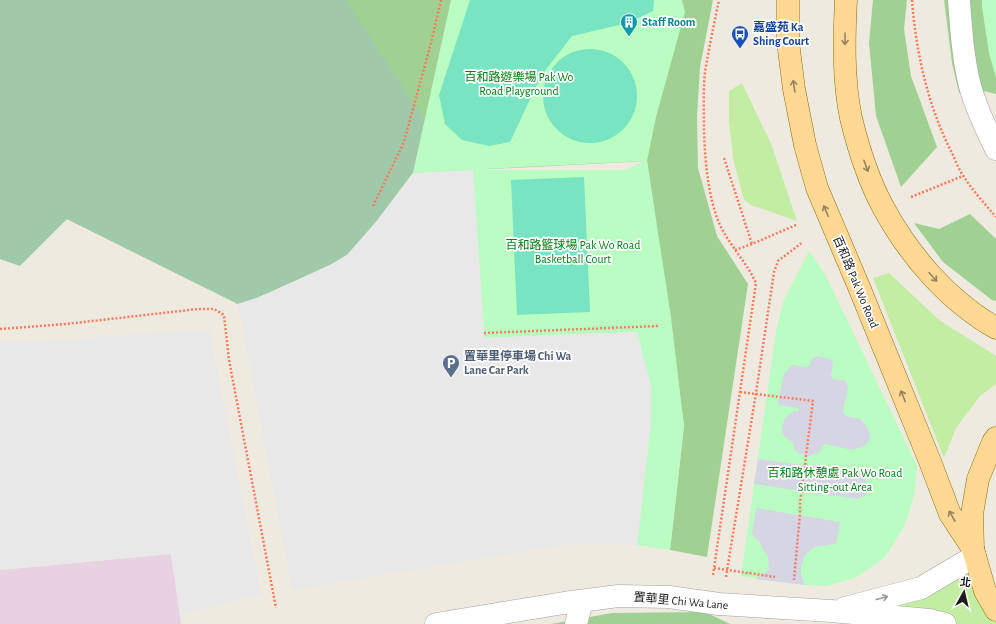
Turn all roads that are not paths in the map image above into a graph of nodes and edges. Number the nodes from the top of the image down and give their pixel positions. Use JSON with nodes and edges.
{"nodes":[{"id":1,"x":788,"y":0,"type":"edge"},
{"id":2,"x":846,"y":0,"type":"edge"},
{"id":3,"x":959,"y":0,"type":"edge"},
{"id":4,"x":996,"y":149,"type":"edge"},
{"id":5,"x":996,"y":328,"type":"edge"},
{"id":6,"x":996,"y":438,"type":"edge"},
{"id":7,"x":974,"y":553,"type":"junction"},
{"id":8,"x":582,"y":601,"type":"junction"},
{"id":9,"x":996,"y":610,"type":"edge"},
{"id":10,"x":831,"y":611,"type":"junction"},
{"id":11,"x":436,"y":624,"type":"edge"},
{"id":12,"x":576,"y":624,"type":"edge"},
{"id":13,"x":945,"y":624,"type":"edge"}],
"edges":[{"from":7,"to":1,"type":"main road","name":"百和路 Pak Wo Road","one_way":true},
{"from":2,"to":5,"type":"main road","one_way":true},
{"from":3,"to":4,"type":"street"},
{"from":6,"to":7,"type":"main road","name":"百和路 Pak Wo Road"},
{"from":7,"to":9,"type":"main road","name":"百和路 Pak Wo Road"},
{"from":10,"to":7,"type":"street","name":"置華里 Chi Wa Lane","one_way":true},
{"from":8,"to":10,"type":"street","name":"置華里 Chi Wa Lane"},
{"from":8,"to":11,"type":"street","name":"置華里 Chi Wa Lane"},
{"from":8,"to":12,"type":"street"},
{"from":10,"to":13,"type":"street","name":"置華里 Chi Wa Lane"}]}
